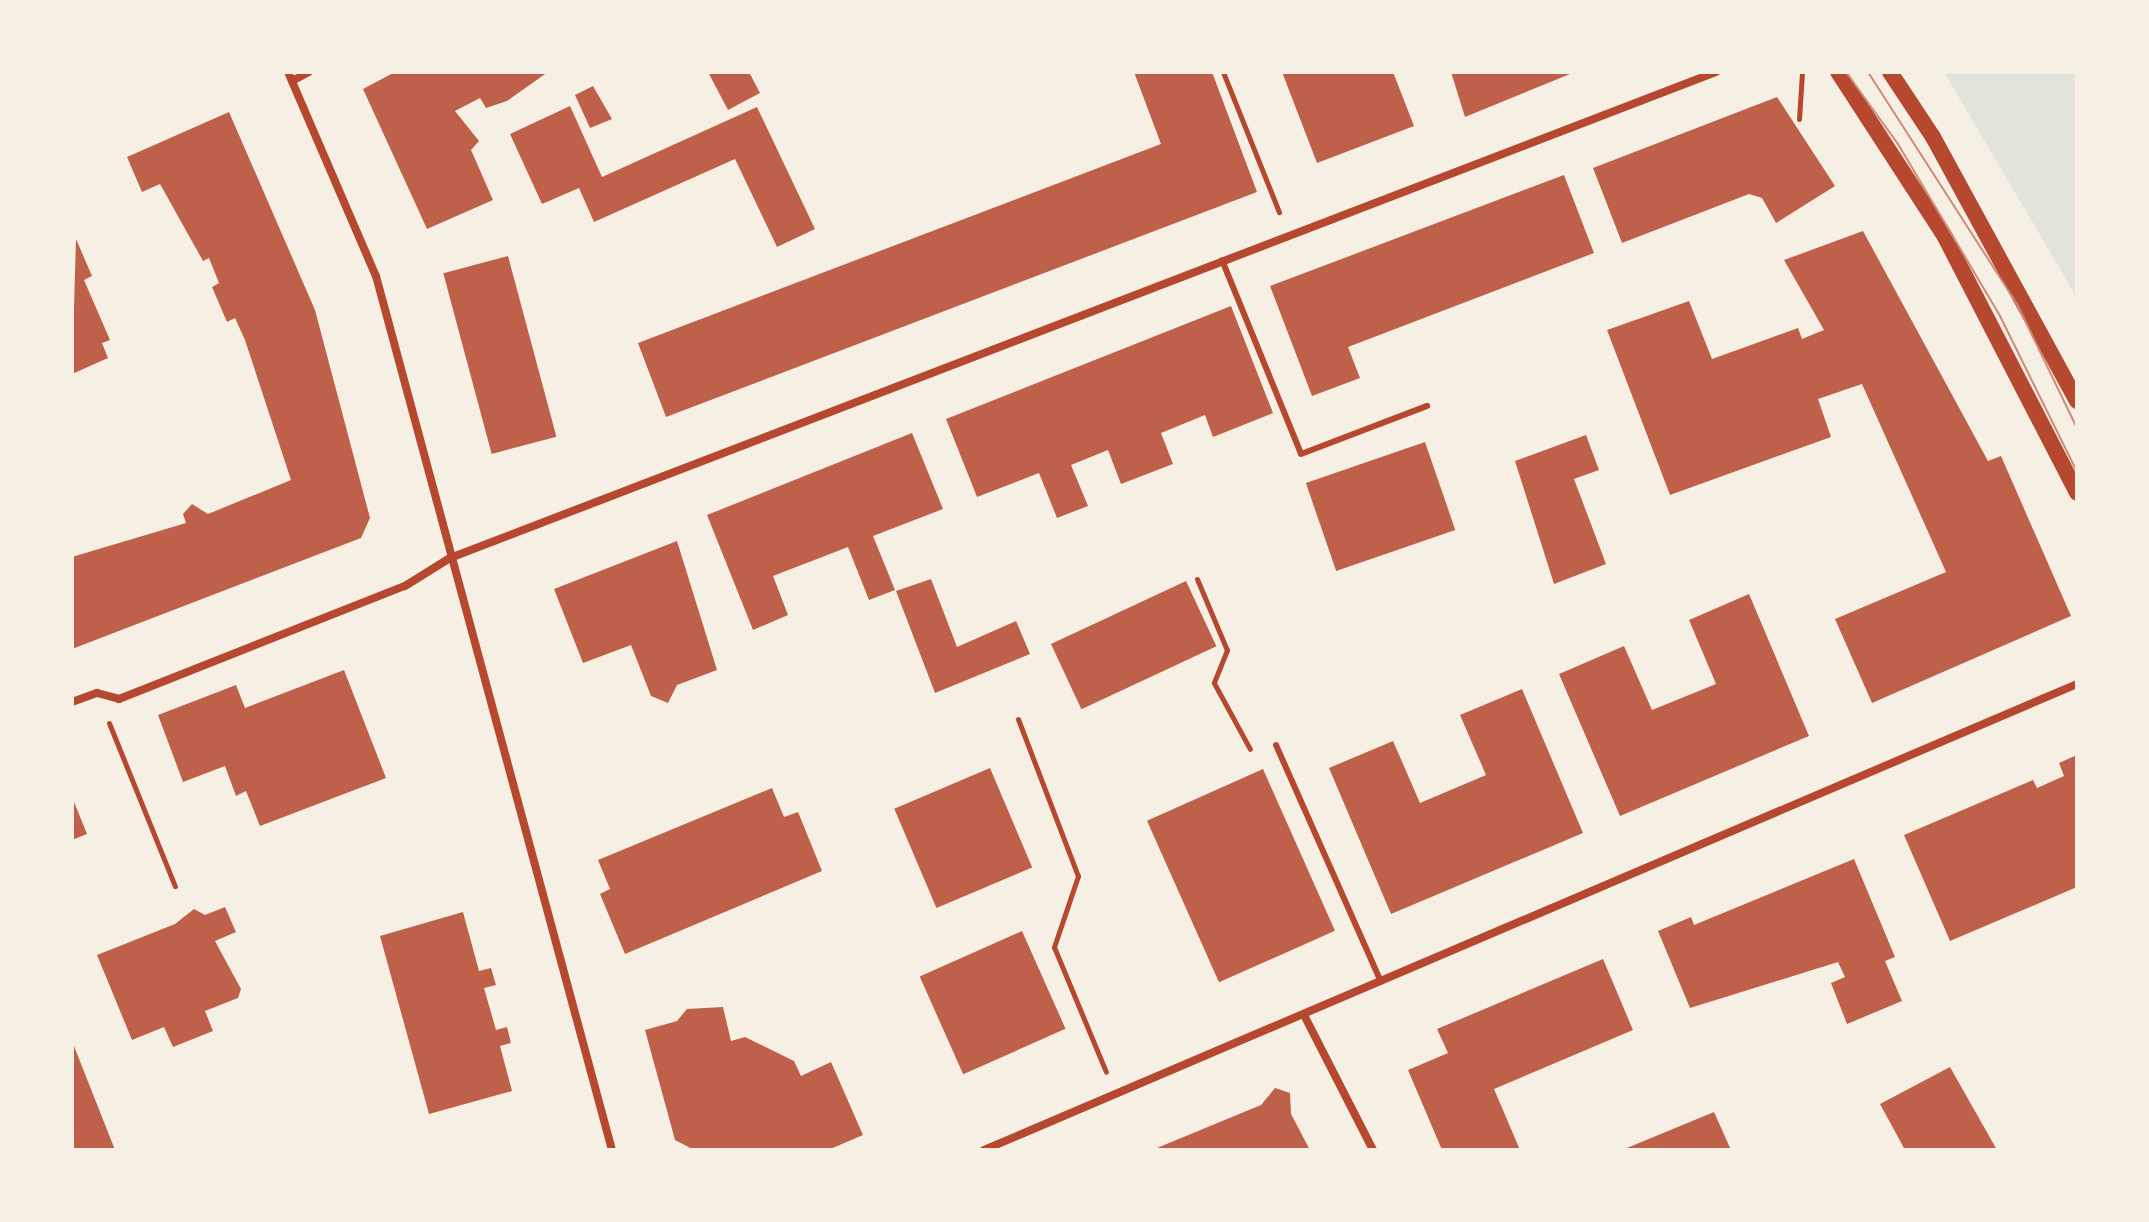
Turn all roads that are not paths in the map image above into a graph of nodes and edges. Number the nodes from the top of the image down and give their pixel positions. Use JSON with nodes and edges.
{"nodes":[{"id":1,"x":309,"y":72,"type":"edge"},
{"id":2,"x":1716,"y":72,"type":"edge"},
{"id":3,"x":1838,"y":72,"type":"edge"},
{"id":4,"x":1890,"y":72,"type":"edge"},
{"id":5,"x":290,"y":77,"type":"edge"},
{"id":6,"x":1222,"y":260,"type":"junction"},
{"id":7,"x":2077,"y":401,"type":"edge"},
{"id":8,"x":1427,"y":406,"type":"dead end"},
{"id":9,"x":2077,"y":493,"type":"edge"},
{"id":10,"x":450,"y":558,"type":"junction"},
{"id":11,"x":2077,"y":684,"type":"edge"},
{"id":12,"x":72,"y":702,"type":"edge"},
{"id":13,"x":1276,"y":745,"type":"dead end"},
{"id":14,"x":1381,"y":982,"type":"junction"},
{"id":15,"x":1304,"y":1015,"type":"junction"},
{"id":16,"x":612,"y":1150,"type":"edge"},
{"id":17,"x":984,"y":1150,"type":"edge"},
{"id":18,"x":1373,"y":1150,"type":"edge"}],
"edges":[{"from":1,"to":5,"type":"street"},
{"from":2,"to":6,"type":"street"},
{"from":3,"to":9,"type":"main road"},
{"from":4,"to":7,"type":"main road"},
{"from":5,"to":10,"type":"street"},
{"from":6,"to":8,"type":"lane"},
{"from":6,"to":10,"type":"street"},
{"from":10,"to":12,"type":"street"},
{"from":10,"to":16,"type":"street"},
{"from":11,"to":14,"type":"street"},
{"from":13,"to":14,"type":"lane"},
{"from":14,"to":15,"type":"street"},
{"from":15,"to":17,"type":"street"},
{"from":15,"to":18,"type":"street"}]}
